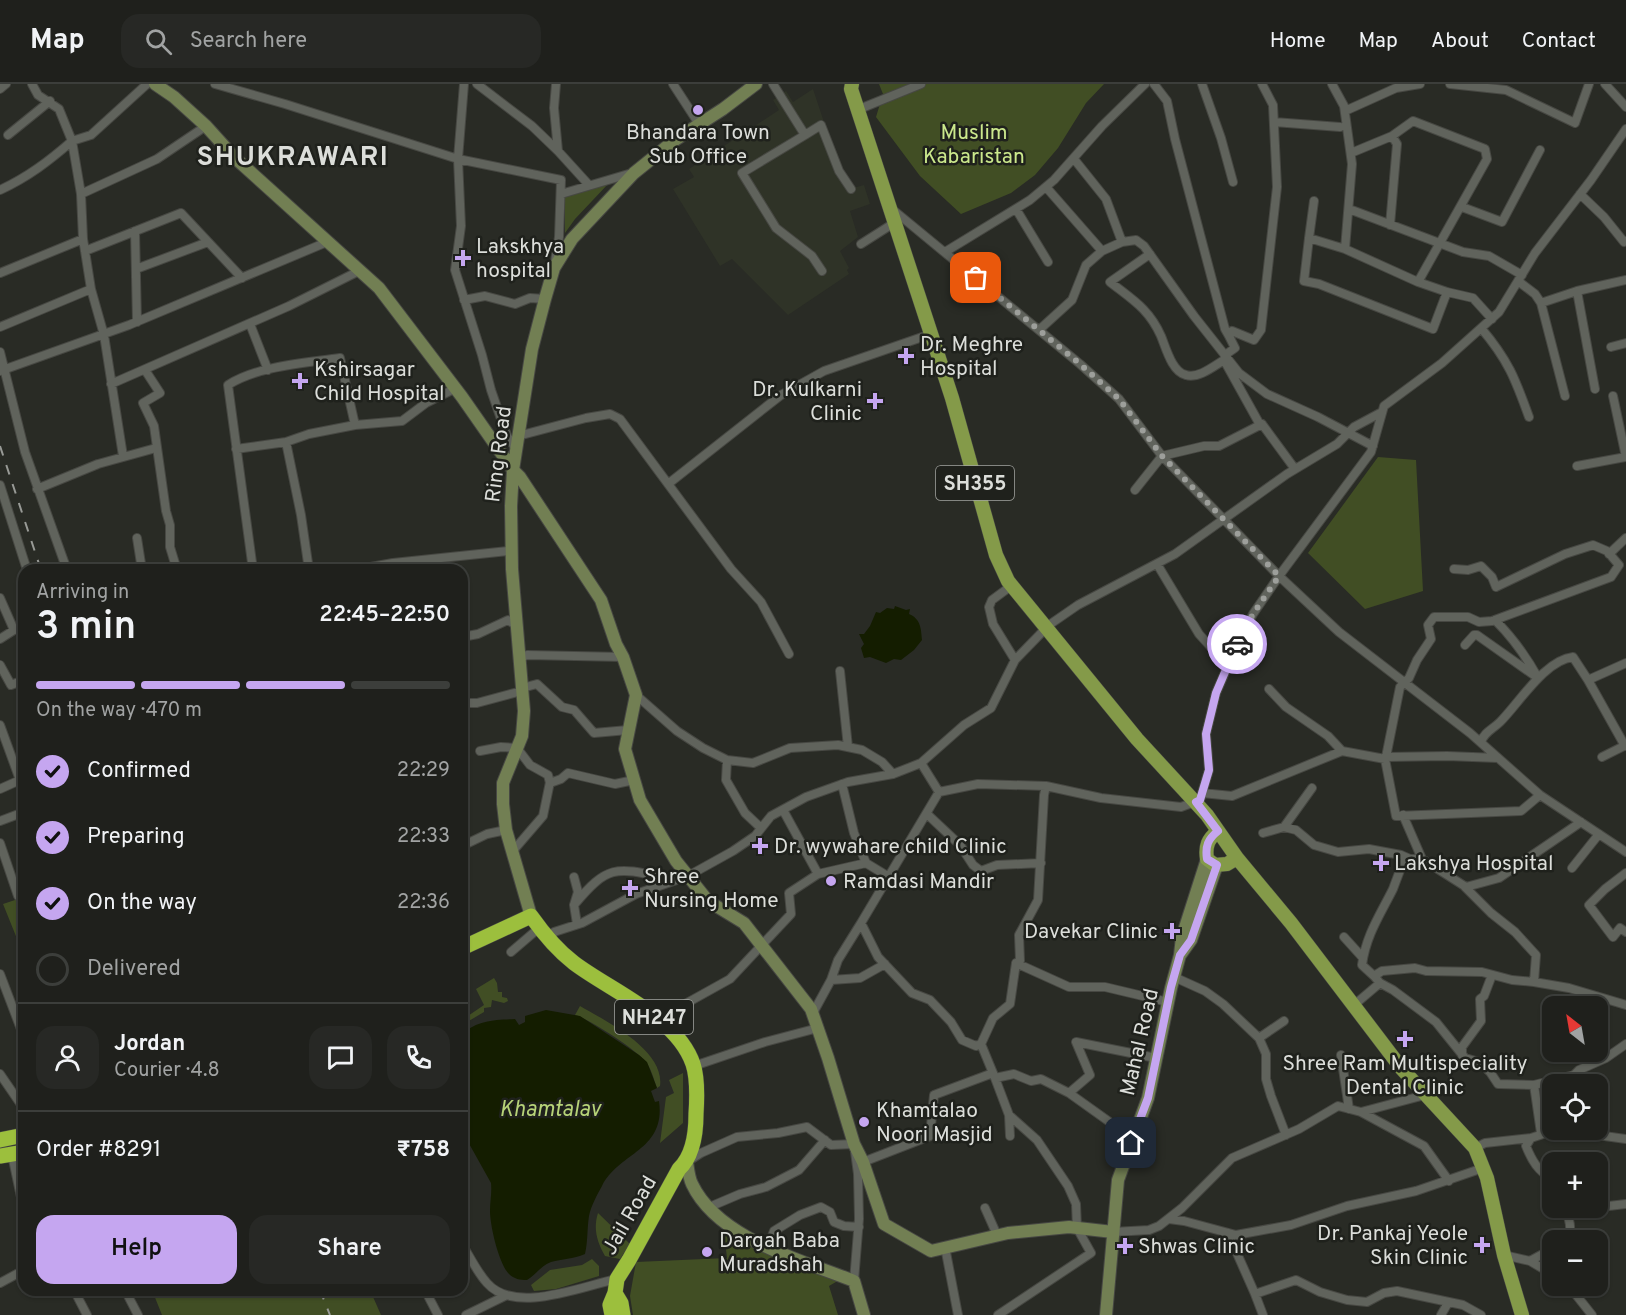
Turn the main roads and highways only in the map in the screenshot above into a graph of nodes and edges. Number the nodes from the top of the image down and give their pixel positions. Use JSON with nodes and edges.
{"nodes":[{"id":1,"x":849,"y":86,"type":"edge"},
{"id":2,"x":1218,"y":831,"type":"junction"},
{"id":3,"x":1237,"y":858,"type":"junction"},
{"id":4,"x":468,"y":946,"type":"edge"},
{"id":5,"x":18,"y":1136,"type":"edge"},
{"id":6,"x":0,"y":1140,"type":"edge"},
{"id":7,"x":616,"y":1286,"type":"junction"},
{"id":8,"x":612,"y":1315,"type":"edge"},
{"id":9,"x":623,"y":1315,"type":"edge"},
{"id":10,"x":1522,"y":1315,"type":"edge"}],
"edges":[{"from":1,"to":2,"type":"main road","number":"SH355"},
{"from":2,"to":3,"type":"main road","number":"SH355"},
{"from":2,"to":3,"type":"main road"},
{"from":3,"to":10,"type":"main road","number":"SH355"},
{"from":4,"to":7,"type":"highway","name":"Jail Road","number":"NH247"},
{"from":5,"to":6,"type":"highway"},
{"from":7,"to":8,"type":"highway","name":"Jail Road","number":"NH247"},
{"from":7,"to":9,"type":"highway"}]}
